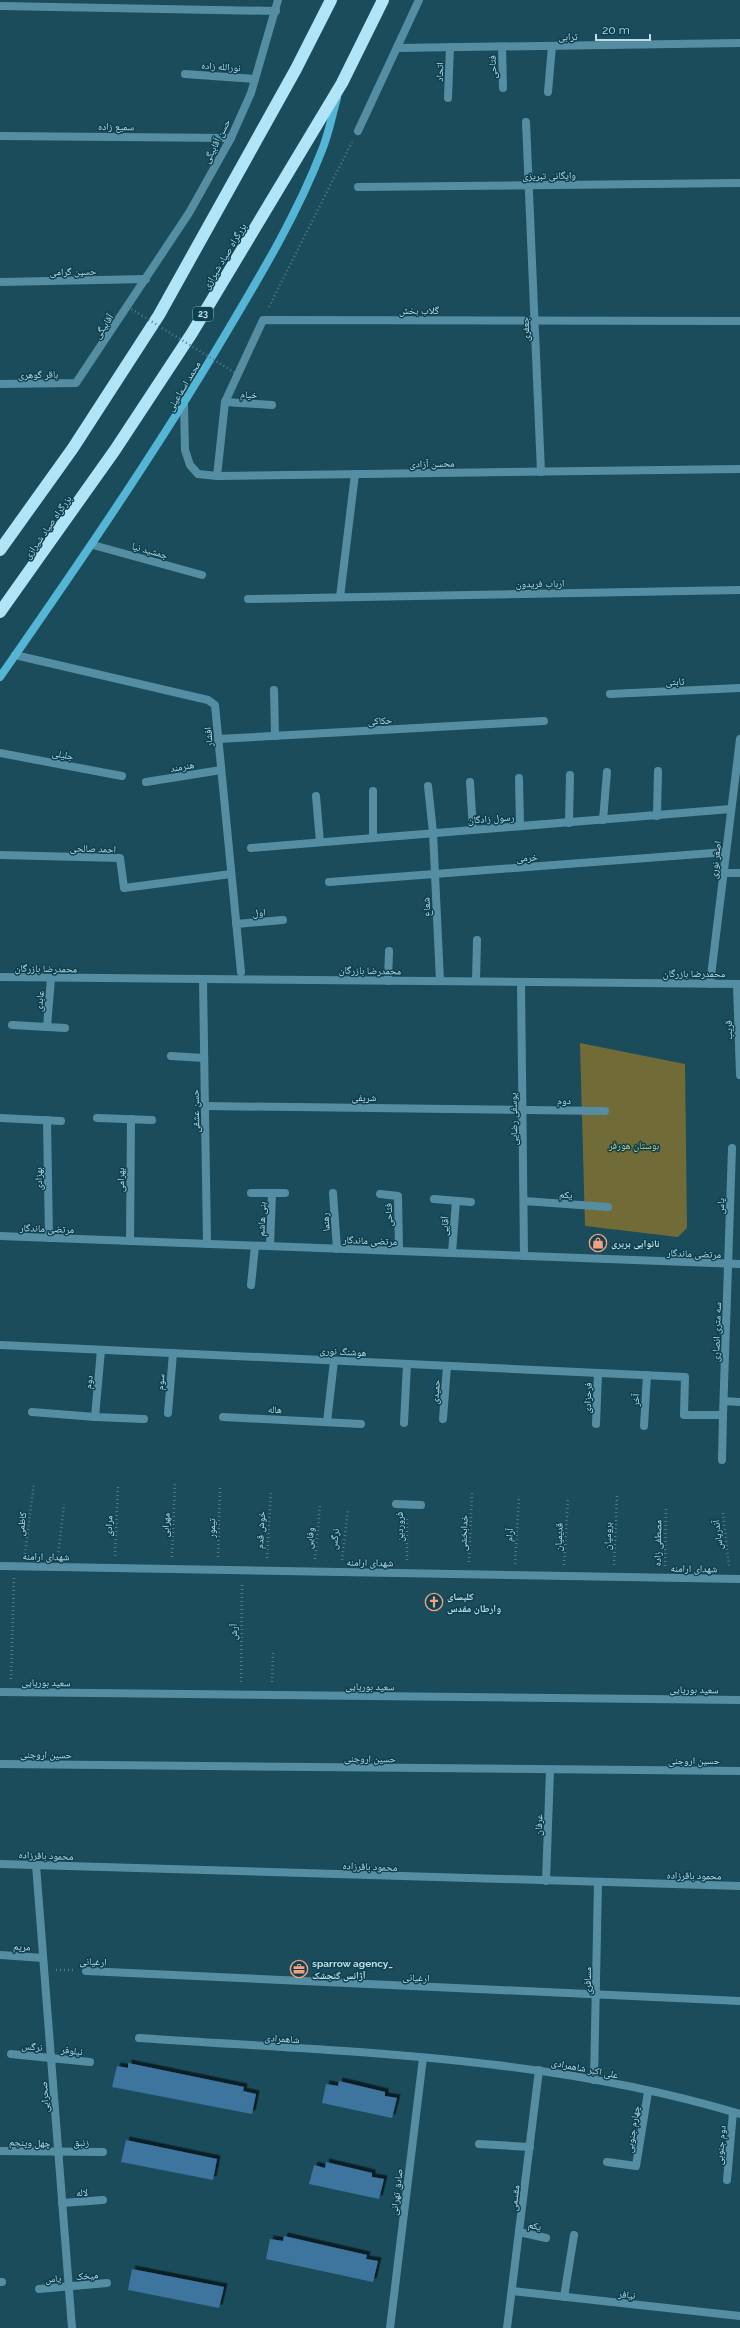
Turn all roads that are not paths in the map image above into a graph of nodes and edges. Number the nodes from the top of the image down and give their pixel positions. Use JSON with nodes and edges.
{"nodes":[{"id":1,"x":278,"y":0,"type":"edge"},
{"id":2,"x":331,"y":0,"type":"edge"},
{"id":3,"x":383,"y":0,"type":"edge"},
{"id":4,"x":419,"y":0,"type":"edge"},
{"id":5,"x":0,"y":6,"type":"edge"},
{"id":6,"x":276,"y":11,"type":"junction"},
{"id":7,"x":740,"y":43,"type":"edge"},
{"id":8,"x":552,"y":46,"type":"junction"},
{"id":9,"x":450,"y":47,"type":"junction"},
{"id":10,"x":502,"y":47,"type":"junction"},
{"id":11,"x":396,"y":48,"type":"junction"},
{"id":12,"x":186,"y":74,"type":"dead end"},
{"id":13,"x":255,"y":79,"type":"junction"},
{"id":14,"x":342,"y":83,"type":"junction"},
{"id":15,"x":503,"y":88,"type":"dead end"},
{"id":16,"x":548,"y":92,"type":"dead end"},
{"id":17,"x":448,"y":98,"type":"dead end"},
{"id":18,"x":526,"y":122,"type":"dead end"},
{"id":19,"x":358,"y":131,"type":"road end"},
{"id":20,"x":0,"y":136,"type":"edge"},
{"id":21,"x":231,"y":138,"type":"junction"},
{"id":22,"x":740,"y":183,"type":"edge"},
{"id":23,"x":528,"y":185,"type":"junction"},
{"id":24,"x":358,"y":187,"type":"dead end"},
{"id":25,"x":146,"y":279,"type":"junction"},
{"id":26,"x":0,"y":282,"type":"edge"},
{"id":27,"x":534,"y":320,"type":"junction"},
{"id":28,"x":740,"y":321,"type":"edge"},
{"id":29,"x":76,"y":383,"type":"joint"},
{"id":30,"x":0,"y":384,"type":"edge"},
{"id":31,"x":225,"y":402,"type":"junction"},
{"id":32,"x":184,"y":405,"type":"junction"},
{"id":33,"x":272,"y":405,"type":"dead end"},
{"id":34,"x":740,"y":469,"type":"edge"},
{"id":35,"x":541,"y":472,"type":"junction"},
{"id":36,"x":355,"y":474,"type":"junction"},
{"id":37,"x":217,"y":476,"type":"junction"},
{"id":38,"x":92,"y":545,"type":"junction"},
{"id":39,"x":0,"y":550,"type":"edge"},
{"id":40,"x":202,"y":575,"type":"dead end"},
{"id":41,"x":740,"y":590,"type":"edge"},
{"id":42,"x":340,"y":597,"type":"junction"},
{"id":43,"x":248,"y":599,"type":"dead end"},
{"id":44,"x":0,"y":612,"type":"edge"},
{"id":45,"x":15,"y":655,"type":"junction"},
{"id":46,"x":0,"y":677,"type":"edge"},
{"id":47,"x":740,"y":688,"type":"edge"},
{"id":48,"x":274,"y":690,"type":"dead end"},
{"id":49,"x":610,"y":694,"type":"dead end"},
{"id":50,"x":544,"y":721,"type":"dead end"},
{"id":51,"x":275,"y":736,"type":"junction"},
{"id":52,"x":218,"y":739,"type":"junction"},
{"id":53,"x":740,"y":739,"type":"edge"},
{"id":54,"x":0,"y":753,"type":"edge"},
{"id":55,"x":221,"y":770,"type":"junction"},
{"id":56,"x":658,"y":771,"type":"dead end"},
{"id":57,"x":607,"y":772,"type":"dead end"},
{"id":58,"x":570,"y":774,"type":"dead end"},
{"id":59,"x":122,"y":776,"type":"dead end"},
{"id":60,"x":519,"y":778,"type":"dead end"},
{"id":61,"x":146,"y":782,"type":"dead end"},
{"id":62,"x":470,"y":782,"type":"dead end"},
{"id":63,"x":428,"y":786,"type":"dead end"},
{"id":64,"x":373,"y":791,"type":"dead end"},
{"id":65,"x":316,"y":796,"type":"dead end"},
{"id":66,"x":731,"y":810,"type":"junction"},
{"id":67,"x":657,"y":816,"type":"junction"},
{"id":68,"x":603,"y":820,"type":"junction"},
{"id":69,"x":569,"y":822,"type":"junction"},
{"id":70,"x":520,"y":826,"type":"junction"},
{"id":71,"x":473,"y":830,"type":"junction"},
{"id":72,"x":433,"y":832,"type":"junction"},
{"id":73,"x":373,"y":838,"type":"junction"},
{"id":74,"x":320,"y":842,"type":"junction"},
{"id":75,"x":251,"y":848,"type":"dead end"},
{"id":76,"x":726,"y":852,"type":"junction"},
{"id":77,"x":0,"y":855,"type":"edge"},
{"id":78,"x":724,"y":873,"type":"junction"},
{"id":79,"x":740,"y":873,"type":"edge"},
{"id":80,"x":231,"y":874,"type":"junction"},
{"id":81,"x":434,"y":874,"type":"junction"},
{"id":82,"x":329,"y":882,"type":"dead end"},
{"id":83,"x":283,"y":920,"type":"dead end"},
{"id":84,"x":236,"y":924,"type":"junction"},
{"id":85,"x":478,"y":940,"type":"dead end"},
{"id":86,"x":389,"y":951,"type":"dead end"},
{"id":87,"x":241,"y":972,"type":"dead end"},
{"id":88,"x":0,"y":977,"type":"edge"},
{"id":89,"x":51,"y":978,"type":"junction"},
{"id":90,"x":203,"y":979,"type":"junction"},
{"id":91,"x":388,"y":980,"type":"junction"},
{"id":92,"x":440,"y":981,"type":"junction"},
{"id":93,"x":476,"y":982,"type":"junction"},
{"id":94,"x":521,"y":982,"type":"junction"},
{"id":95,"x":710,"y":984,"type":"junction"},
{"id":96,"x":738,"y":984,"type":"edge"},
{"id":97,"x":12,"y":1025,"type":"dead end"},
{"id":98,"x":47,"y":1027,"type":"junction"},
{"id":99,"x":65,"y":1028,"type":"dead end"},
{"id":100,"x":170,"y":1056,"type":"dead end"},
{"id":101,"x":204,"y":1058,"type":"junction"},
{"id":102,"x":740,"y":1075,"type":"edge"},
{"id":103,"x":205,"y":1106,"type":"junction"},
{"id":104,"x":522,"y":1110,"type":"junction"},
{"id":105,"x":605,"y":1111,"type":"dead end"},
{"id":106,"x":0,"y":1118,"type":"edge"},
{"id":107,"x":97,"y":1118,"type":"dead end"},
{"id":108,"x":131,"y":1119,"type":"junction"},
{"id":109,"x":47,"y":1120,"type":"junction"},
{"id":110,"x":152,"y":1120,"type":"dead end"},
{"id":111,"x":61,"y":1121,"type":"dead end"},
{"id":112,"x":732,"y":1148,"type":"dead end"},
{"id":113,"x":251,"y":1193,"type":"dead end"},
{"id":114,"x":272,"y":1193,"type":"junction"},
{"id":115,"x":285,"y":1193,"type":"dead end"},
{"id":116,"x":333,"y":1193,"type":"dead end"},
{"id":117,"x":380,"y":1194,"type":"dead end"},
{"id":118,"x":434,"y":1199,"type":"dead end"},
{"id":119,"x":456,"y":1201,"type":"junction"},
{"id":120,"x":524,"y":1201,"type":"junction"},
{"id":121,"x":471,"y":1202,"type":"dead end"},
{"id":122,"x":608,"y":1207,"type":"dead end"},
{"id":123,"x":0,"y":1236,"type":"edge"},
{"id":124,"x":49,"y":1238,"type":"junction"},
{"id":125,"x":130,"y":1241,"type":"junction"},
{"id":126,"x":207,"y":1244,"type":"junction"},
{"id":127,"x":254,"y":1246,"type":"junction"},
{"id":128,"x":270,"y":1246,"type":"junction"},
{"id":129,"x":338,"y":1249,"type":"junction"},
{"id":130,"x":399,"y":1251,"type":"junction"},
{"id":131,"x":452,"y":1253,"type":"junction"},
{"id":132,"x":524,"y":1256,"type":"junction"},
{"id":133,"x":728,"y":1264,"type":"junction"},
{"id":134,"x":740,"y":1264,"type":"edge"},
{"id":135,"x":251,"y":1285,"type":"dead end"},
{"id":136,"x":0,"y":1345,"type":"edge"},
{"id":137,"x":101,"y":1350,"type":"junction"},
{"id":138,"x":173,"y":1353,"type":"junction"},
{"id":139,"x":334,"y":1361,"type":"junction"},
{"id":140,"x":407,"y":1364,"type":"junction"},
{"id":141,"x":447,"y":1366,"type":"junction"},
{"id":142,"x":598,"y":1373,"type":"junction"},
{"id":143,"x":647,"y":1375,"type":"junction"},
{"id":144,"x":724,"y":1402,"type":"junction"},
{"id":145,"x":740,"y":1402,"type":"edge"},
{"id":146,"x":32,"y":1412,"type":"dead end"},
{"id":147,"x":168,"y":1413,"type":"dead end"},
{"id":148,"x":723,"y":1416,"type":"junction"},
{"id":149,"x":94,"y":1417,"type":"junction"},
{"id":150,"x":223,"y":1417,"type":"dead end"},
{"id":151,"x":144,"y":1419,"type":"dead end"},
{"id":152,"x":443,"y":1419,"type":"dead end"},
{"id":153,"x":327,"y":1422,"type":"junction"},
{"id":154,"x":404,"y":1423,"type":"dead end"},
{"id":155,"x":361,"y":1424,"type":"dead end"},
{"id":156,"x":596,"y":1424,"type":"dead end"},
{"id":157,"x":644,"y":1426,"type":"dead end"},
{"id":158,"x":722,"y":1460,"type":"dead end"},
{"id":159,"x":396,"y":1504,"type":"dead end"},
{"id":160,"x":421,"y":1506,"type":"dead end"},
{"id":161,"x":0,"y":1566,"type":"edge"},
{"id":162,"x":740,"y":1579,"type":"edge"},
{"id":163,"x":0,"y":1692,"type":"edge"},
{"id":164,"x":740,"y":1700,"type":"edge"},
{"id":165,"x":0,"y":1764,"type":"edge"},
{"id":166,"x":550,"y":1770,"type":"junction"},
{"id":167,"x":740,"y":1771,"type":"edge"},
{"id":168,"x":0,"y":1864,"type":"edge"},
{"id":169,"x":36,"y":1865,"type":"junction"},
{"id":170,"x":546,"y":1881,"type":"junction"},
{"id":171,"x":598,"y":1883,"type":"junction"},
{"id":172,"x":740,"y":1886,"type":"edge"},
{"id":173,"x":0,"y":1955,"type":"edge"},
{"id":174,"x":43,"y":1958,"type":"junction"},
{"id":175,"x":86,"y":1971,"type":"road end"},
{"id":176,"x":597,"y":1995,"type":"junction"},
{"id":177,"x":740,"y":2001,"type":"edge"},
{"id":178,"x":139,"y":2038,"type":"dead end"},
{"id":179,"x":11,"y":2054,"type":"dead end"},
{"id":180,"x":51,"y":2057,"type":"junction"},
{"id":181,"x":423,"y":2058,"type":"junction"},
{"id":182,"x":90,"y":2062,"type":"dead end"},
{"id":183,"x":539,"y":2070,"type":"junction"},
{"id":184,"x":594,"y":2080,"type":"junction"},
{"id":185,"x":648,"y":2092,"type":"junction"},
{"id":186,"x":737,"y":2113,"type":"edge"},
{"id":187,"x":479,"y":2144,"type":"dead end"},
{"id":188,"x":530,"y":2147,"type":"junction"},
{"id":189,"x":0,"y":2151,"type":"edge"},
{"id":190,"x":103,"y":2152,"type":"dead end"},
{"id":191,"x":58,"y":2153,"type":"junction"},
{"id":192,"x":608,"y":2162,"type":"dead end"},
{"id":193,"x":727,"y":2180,"type":"dead end"},
{"id":194,"x":103,"y":2200,"type":"dead end"},
{"id":195,"x":62,"y":2203,"type":"junction"},
{"id":196,"x":519,"y":2232,"type":"junction"},
{"id":197,"x":574,"y":2235,"type":"dead end"},
{"id":198,"x":546,"y":2238,"type":"dead end"},
{"id":199,"x":107,"y":2283,"type":"dead end"},
{"id":200,"x":69,"y":2287,"type":"junction"},
{"id":201,"x":39,"y":2289,"type":"dead end"},
{"id":202,"x":512,"y":2291,"type":"junction"},
{"id":203,"x":564,"y":2297,"type":"junction"},
{"id":204,"x":740,"y":2316,"type":"edge"},
{"id":205,"x":72,"y":2328,"type":"edge"},
{"id":206,"x":390,"y":2328,"type":"edge"},
{"id":207,"x":507,"y":2328,"type":"edge"}],
"edges":[{"from":1,"to":6,"type":"street","name":"حسن آقابیگی"},
{"from":2,"to":39,"type":"highway"},
{"from":3,"to":14,"type":"highway","name":"بزرگراه صیاد شیرازی","number":"23"},
{"from":4,"to":11,"type":"street"},
{"from":5,"to":6,"type":"street"},
{"from":6,"to":13,"type":"street","name":"حسن آقابیگی"},
{"from":7,"to":8,"type":"street","name":"ترابی"},
{"from":8,"to":10,"type":"street","name":"ترابی"},
{"from":8,"to":16,"type":"street"},
{"from":9,"to":10,"type":"street","name":"ترابی"},
{"from":9,"to":11,"type":"street","name":"ترابی"},
{"from":9,"to":17,"type":"street","name":"اتحاد"},
{"from":10,"to":15,"type":"street","name":"فتاحی"},
{"from":11,"to":19,"type":"street"},
{"from":12,"to":13,"type":"street","name":"نورالله زاده"},
{"from":13,"to":21,"type":"street","name":"حسن آقابیگی"},
{"from":14,"to":32,"type":"main road","name":"محمد اسماعیلی"},
{"from":14,"to":44,"type":"highway","name":"بزرگراه صیاد شیرازی","number":"23"},
{"from":18,"to":23,"type":"street","name":"جعفری"},
{"from":20,"to":21,"type":"street","name":"سمیع زاده"},
{"from":21,"to":25,"type":"street","name":"حسن آقابیگی"},
{"from":22,"to":23,"type":"street","name":"وایگانی تبریزی"},
{"from":23,"to":24,"type":"street","name":"وایگانی تبریزی"},
{"from":23,"to":27,"type":"street","name":"جعفری"},
{"from":25,"to":26,"type":"street","name":"حسین گرامی"},
{"from":25,"to":29,"type":"street","name":"آقابیگی"},
{"from":27,"to":28,"type":"street","name":"گلاب بخش"},
{"from":27,"to":31,"type":"street","name":"گلاب بخش"},
{"from":27,"to":35,"type":"street","name":"جعفری"},
{"from":29,"to":30,"type":"street","name":"باقر گوهری"},
{"from":31,"to":33,"type":"street","name":"خیام"},
{"from":31,"to":37,"type":"street"},
{"from":32,"to":37,"type":"street","name":"محسن آزادی"},
{"from":32,"to":38,"type":"main road","name":"محمد اسماعیلی"},
{"from":34,"to":35,"type":"street","name":"محسن آزادی"},
{"from":35,"to":36,"type":"street","name":"محسن آزادی"},
{"from":36,"to":37,"type":"street","name":"محسن آزادی"},
{"from":36,"to":42,"type":"street"},
{"from":38,"to":40,"type":"street","name":"جمشید نیا"},
{"from":38,"to":45,"type":"main road","name":"محمد اسماعیلی"},
{"from":41,"to":42,"type":"street","name":"ارباب فریدون"},
{"from":42,"to":43,"type":"street","name":"ارباب فریدون"},
{"from":45,"to":46,"type":"main road","name":"محمد اسماعیلی"},
{"from":45,"to":52,"type":"street","name":"افشار"},
{"from":47,"to":49,"type":"street","name":"ثابتی"},
{"from":48,"to":51,"type":"street"},
{"from":50,"to":51,"type":"street","name":"حکاکی"},
{"from":51,"to":52,"type":"street","name":"حکاکی"},
{"from":52,"to":55,"type":"street","name":"افشار"},
{"from":53,"to":66,"type":"street","name":"اصغر نوری"},
{"from":54,"to":59,"type":"street","name":"جلیلی"},
{"from":55,"to":61,"type":"street","name":"هنرمند"},
{"from":55,"to":80,"type":"street","name":"افشار"},
{"from":56,"to":67,"type":"street"},
{"from":57,"to":68,"type":"street"},
{"from":58,"to":69,"type":"street"},
{"from":60,"to":70,"type":"street"},
{"from":62,"to":71,"type":"street"},
{"from":63,"to":72,"type":"street","name":"شعاع"},
{"from":64,"to":73,"type":"street"},
{"from":65,"to":74,"type":"street"},
{"from":66,"to":67,"type":"street","name":"رسول زادگان"},
{"from":66,"to":76,"type":"street","name":"اصغر نوری"},
{"from":67,"to":68,"type":"street","name":"رسول زادگان"},
{"from":68,"to":69,"type":"street","name":"رسول زادگان"},
{"from":69,"to":70,"type":"street","name":"رسول زادگان"},
{"from":70,"to":71,"type":"street","name":"رسول زادگان"},
{"from":71,"to":72,"type":"street","name":"رسول زادگان"},
{"from":72,"to":73,"type":"street","name":"رسول زادگان"},
{"from":72,"to":81,"type":"street","name":"شعاع"},
{"from":73,"to":74,"type":"street","name":"رسول زادگان"},
{"from":74,"to":75,"type":"street","name":"رسول زادگان"},
{"from":76,"to":78,"type":"street","name":"اصغر نوری"},
{"from":76,"to":81,"type":"street","name":"خرمی"},
{"from":77,"to":80,"type":"street","name":"احمد صالحی"},
{"from":78,"to":79,"type":"street"},
{"from":78,"to":95,"type":"street","name":"اصغر نوری"},
{"from":80,"to":84,"type":"street","name":"افشار"},
{"from":81,"to":82,"type":"street","name":"خرمی"},
{"from":81,"to":92,"type":"street","name":"شعاع"},
{"from":83,"to":84,"type":"street","name":"اول"},
{"from":84,"to":87,"type":"street","name":"افشار"},
{"from":85,"to":93,"type":"street"},
{"from":86,"to":91,"type":"street"},
{"from":88,"to":89,"type":"street","name":"محمدرضا بازرگان"},
{"from":89,"to":90,"type":"street","name":"محمدرضا بازرگان"},
{"from":89,"to":98,"type":"street","name":"عابدی"},
{"from":90,"to":91,"type":"street","name":"محمدرضا بازرگان"},
{"from":90,"to":101,"type":"street","name":"حسن عشقی"},
{"from":91,"to":92,"type":"street","name":"محمدرضا بازرگان"},
{"from":92,"to":93,"type":"street","name":"محمدرضا بازرگان"},
{"from":93,"to":94,"type":"street","name":"محمدرضا بازرگان"},
{"from":94,"to":95,"type":"street","name":"محمدرضا بازرگان"},
{"from":94,"to":104,"type":"street","name":"یوسفی رضایی"},
{"from":95,"to":96,"type":"street","name":"محمدرضا بازرگان"},
{"from":96,"to":102,"type":"street","name":"قریب"},
{"from":97,"to":98,"type":"street"},
{"from":98,"to":99,"type":"street"},
{"from":100,"to":101,"type":"street"},
{"from":101,"to":103,"type":"street","name":"حسن عشقی"},
{"from":103,"to":104,"type":"street","name":"شریفی"},
{"from":103,"to":126,"type":"street","name":"حسن عشقی"},
{"from":104,"to":105,"type":"street","name":"دوم"},
{"from":104,"to":120,"type":"street","name":"یوسفی رضایی"},
{"from":106,"to":109,"type":"street"},
{"from":107,"to":108,"type":"street"},
{"from":108,"to":110,"type":"street"},
{"from":108,"to":125,"type":"street","name":"بهرامی"},
{"from":109,"to":111,"type":"street"},
{"from":109,"to":124,"type":"street","name":"بهزادی"},
{"from":112,"to":133,"type":"street","name":"یاس"},
{"from":113,"to":114,"type":"street","name":"بنی هاشم"},
{"from":114,"to":115,"type":"street","name":"بنی هاشم"},
{"from":114,"to":128,"type":"street","name":"بنی هاشم"},
{"from":116,"to":129,"type":"street","name":"رهنما"},
{"from":117,"to":130,"type":"street","name":"فتاحی"},
{"from":118,"to":119,"type":"street"},
{"from":119,"to":121,"type":"street"},
{"from":119,"to":131,"type":"street","name":"آقایی"},
{"from":120,"to":122,"type":"street","name":"یکم"},
{"from":120,"to":132,"type":"street","name":"یوسفی رضایی"},
{"from":123,"to":124,"type":"street","name":"مرتضی ماندگار"},
{"from":124,"to":125,"type":"street","name":"مرتضی ماندگار"},
{"from":125,"to":126,"type":"street","name":"مرتضی ماندگار"},
{"from":126,"to":127,"type":"street","name":"مرتضی ماندگار"},
{"from":127,"to":128,"type":"street","name":"مرتضی ماندگار"},
{"from":127,"to":135,"type":"street"},
{"from":128,"to":129,"type":"street","name":"مرتضی ماندگار"},
{"from":129,"to":130,"type":"street","name":"مرتضی ماندگار"},
{"from":130,"to":131,"type":"street","name":"مرتضی ماندگار"},
{"from":131,"to":132,"type":"street","name":"مرتضی ماندگار"},
{"from":132,"to":133,"type":"street","name":"مرتضی ماندگار"},
{"from":133,"to":134,"type":"street","name":"مرتضی ماندگار"},
{"from":133,"to":144,"type":"street","name":"سه متری انصاری"},
{"from":136,"to":137,"type":"street","name":"هوشنگ نوری"},
{"from":137,"to":138,"type":"street","name":"هوشنگ نوری"},
{"from":137,"to":149,"type":"street","name":"دوم"},
{"from":138,"to":139,"type":"street","name":"هوشنگ نوری"},
{"from":138,"to":147,"type":"street","name":"سوم"},
{"from":139,"to":140,"type":"street","name":"هوشنگ نوری"},
{"from":139,"to":153,"type":"street"},
{"from":140,"to":141,"type":"street","name":"هوشنگ نوری"},
{"from":140,"to":154,"type":"street"},
{"from":141,"to":142,"type":"street","name":"هوشنگ نوری"},
{"from":141,"to":152,"type":"street","name":"حمیدی"},
{"from":142,"to":143,"type":"street","name":"هوشنگ نوری"},
{"from":142,"to":156,"type":"street","name":"فرحزادی"},
{"from":143,"to":148,"type":"street","name":"هوشنگ نوری"},
{"from":143,"to":157,"type":"street","name":"آخر"},
{"from":144,"to":145,"type":"street"},
{"from":144,"to":148,"type":"street","name":"سه متری انصاری"},
{"from":146,"to":149,"type":"street"},
{"from":148,"to":158,"type":"street","name":"سه متری انصاری"},
{"from":149,"to":151,"type":"street"},
{"from":150,"to":153,"type":"street","name":"هاله"},
{"from":153,"to":155,"type":"street","name":"هاله"},
{"from":159,"to":160,"type":"street"},
{"from":161,"to":162,"type":"street","name":"شهدای ارامنه"},
{"from":163,"to":164,"type":"street","name":"سعید بوریایی"},
{"from":165,"to":166,"type":"street","name":"حسین اروجنی"},
{"from":166,"to":167,"type":"street","name":"حسین اروجنی"},
{"from":166,"to":170,"type":"street","name":"عرفان"},
{"from":168,"to":169,"type":"street","name":"محمود باقرزاده"},
{"from":169,"to":170,"type":"street","name":"محمود باقرزاده"},
{"from":169,"to":174,"type":"street","name":"صحرایی"},
{"from":170,"to":171,"type":"street","name":"محمود باقرزاده"},
{"from":171,"to":172,"type":"street","name":"محمود باقرزاده"},
{"from":171,"to":176,"type":"street","name":"مسافری"},
{"from":173,"to":174,"type":"street","name":"مریم"},
{"from":174,"to":180,"type":"street","name":"صحرایی"},
{"from":175,"to":176,"type":"street","name":"ارغیانی"},
{"from":176,"to":177,"type":"street","name":"ارغیانی"},
{"from":176,"to":184,"type":"street","name":"مسافری"},
{"from":178,"to":181,"type":"street","name":"شاهمرادی"},
{"from":179,"to":180,"type":"street","name":"نرگس"},
{"from":180,"to":182,"type":"street","name":"نیلوفر"},
{"from":180,"to":191,"type":"street","name":"صحرایی"},
{"from":181,"to":183,"type":"street","name":"علی اکبر شاهمرادی"},
{"from":181,"to":206,"type":"street","name":"صادق تهرانی"},
{"from":183,"to":184,"type":"street","name":"علی اکبر شاهمرادی"},
{"from":183,"to":188,"type":"street","name":"مقسمی"},
{"from":184,"to":185,"type":"street","name":"علی اکبر شاهمرادی"},
{"from":185,"to":186,"type":"street","name":"علی اکبر شاهمرادی"},
{"from":185,"to":192,"type":"street","name":"چهارم جنوبی"},
{"from":186,"to":193,"type":"street","name":"دوم جنوبی"},
{"from":187,"to":188,"type":"street"},
{"from":188,"to":196,"type":"street","name":"مقسمی"},
{"from":189,"to":191,"type":"street","name":"چهل وپنجم"},
{"from":190,"to":191,"type":"street","name":"زنبق"},
{"from":191,"to":195,"type":"street","name":"صحرایی"},
{"from":194,"to":195,"type":"street","name":"لاله"},
{"from":195,"to":200,"type":"street","name":"صحرایی"},
{"from":196,"to":198,"type":"street","name":"یکم"},
{"from":196,"to":202,"type":"street","name":"مقسمی"},
{"from":197,"to":203,"type":"street"},
{"from":199,"to":200,"type":"street","name":"میخک"},
{"from":200,"to":201,"type":"street","name":"یاس"},
{"from":200,"to":205,"type":"street","name":"صحرایی"},
{"from":202,"to":203,"type":"street","name":"نیافر"},
{"from":202,"to":207,"type":"street","name":"مقسمی"},
{"from":203,"to":204,"type":"street","name":"نیافر"}]}
